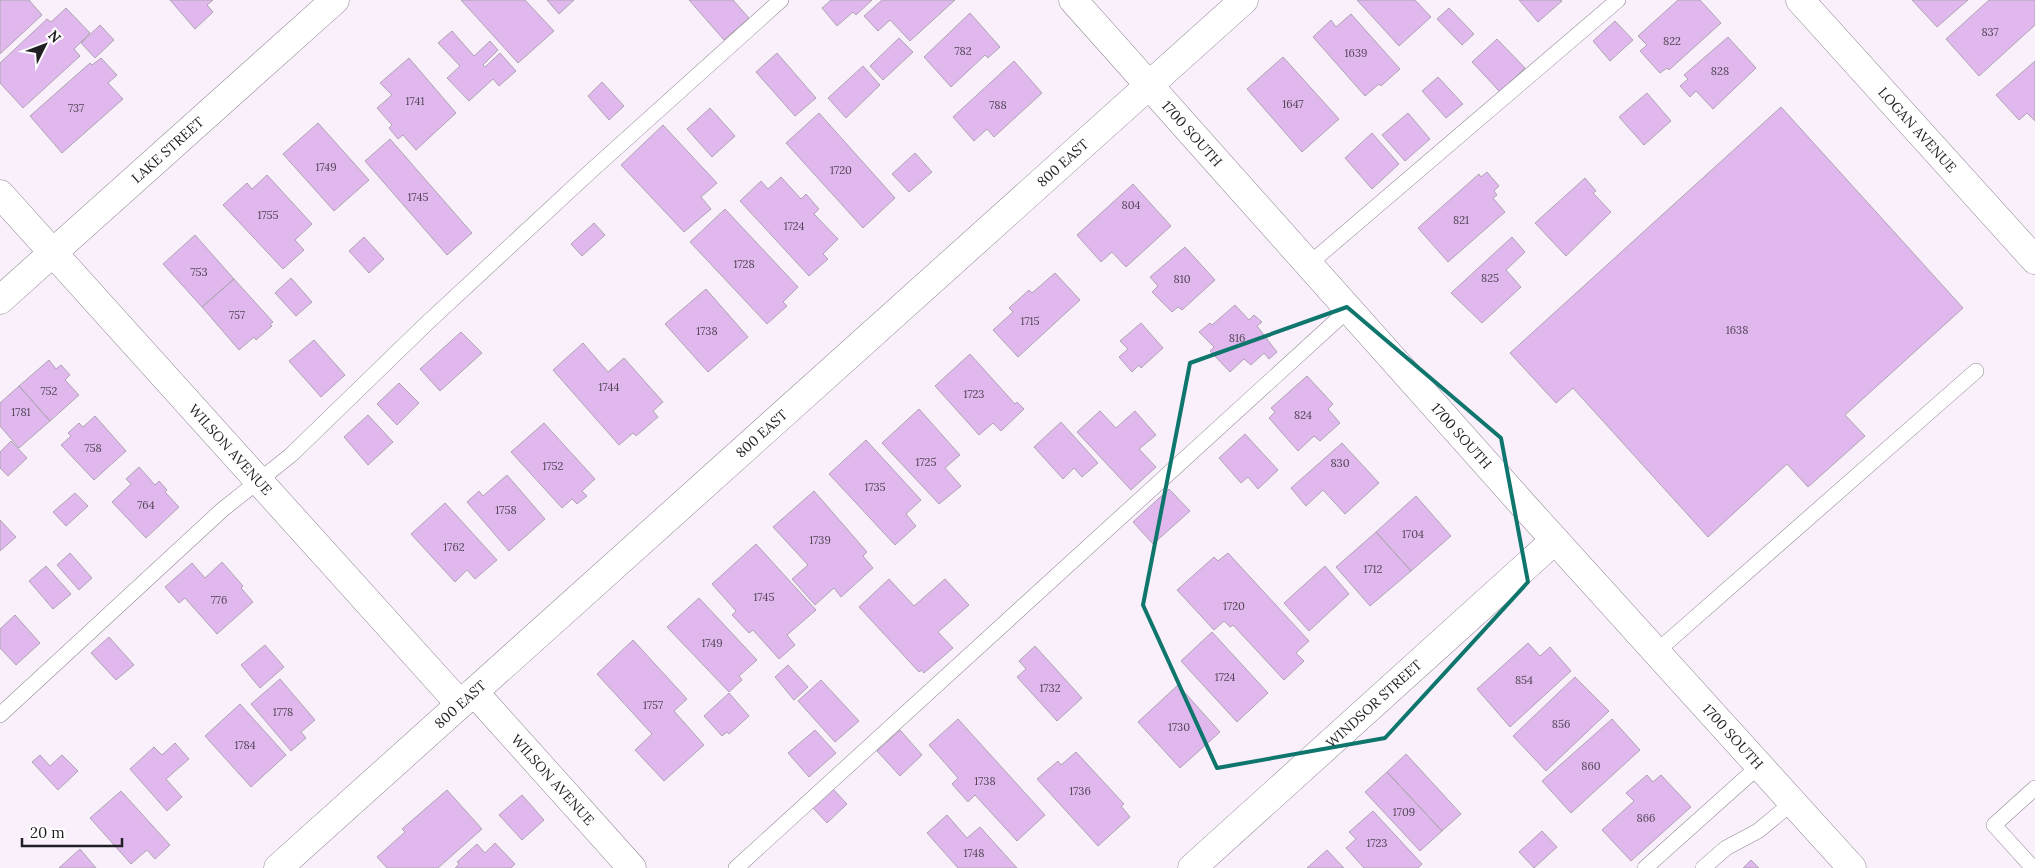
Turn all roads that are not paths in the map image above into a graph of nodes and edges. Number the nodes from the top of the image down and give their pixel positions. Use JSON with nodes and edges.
{"nodes":[{"id":1,"x":335,"y":0,"type":"edge"},
{"id":2,"x":781,"y":0,"type":"edge"},
{"id":3,"x":1073,"y":0,"type":"edge"},
{"id":4,"x":1244,"y":0,"type":"edge"},
{"id":5,"x":1618,"y":0,"type":"edge"},
{"id":6,"x":1800,"y":0,"type":"edge"},
{"id":7,"x":1150,"y":85,"type":"junction"},
{"id":8,"x":0,"y":194,"type":"edge"},
{"id":9,"x":53,"y":253,"type":"junction"},
{"id":10,"x":2035,"y":260,"type":"edge"},
{"id":11,"x":1309,"y":264,"type":"junction"},
{"id":12,"x":0,"y":300,"type":"edge"},
{"id":13,"x":1349,"y":309,"type":"junction"},
{"id":14,"x":1976,"y":371,"type":"dead end"},
{"id":15,"x":259,"y":481,"type":"junction"},
{"id":16,"x":1555,"y":540,"type":"junction"},
{"id":17,"x":1656,"y":652,"type":"junction"},
{"id":18,"x":467,"y":698,"type":"junction"},
{"id":19,"x":0,"y":715,"type":"edge"},
{"id":20,"x":1759,"y":766,"type":"junction"},
{"id":21,"x":2035,"y":788,"type":"edge"},
{"id":22,"x":1793,"y":802,"type":"junction"},
{"id":23,"x":292,"y":863,"type":"edge"},
{"id":24,"x":632,"y":868,"type":"edge"},
{"id":25,"x":736,"y":868,"type":"edge"},
{"id":26,"x":1192,"y":868,"type":"edge"},
{"id":27,"x":1645,"y":868,"type":"edge"},
{"id":28,"x":1703,"y":868,"type":"edge"},
{"id":29,"x":1852,"y":868,"type":"edge"},
{"id":30,"x":2033,"y":868,"type":"edge"}],
"edges":[{"from":1,"to":9,"type":"street","name":"LAKE STREET"},
{"from":2,"to":15,"type":"lane"},
{"from":3,"to":7,"type":"street","name":"1700 SOUTH"},
{"from":4,"to":7,"type":"street","name":"800 EAST"},
{"from":5,"to":11,"type":"lane"},
{"from":6,"to":10,"type":"street","name":"LOGAN AVENUE"},
{"from":7,"to":11,"type":"street","name":"1700 SOUTH"},
{"from":7,"to":18,"type":"street","name":"800 EAST"},
{"from":8,"to":9,"type":"street","name":"WILSON AVENUE"},
{"from":9,"to":12,"type":"street","name":"LAKE STREET"},
{"from":9,"to":15,"type":"street","name":"WILSON AVENUE"},
{"from":11,"to":13,"type":"street","name":"1700 SOUTH"},
{"from":13,"to":16,"type":"street","name":"1700 SOUTH"},
{"from":13,"to":25,"type":"lane"},
{"from":14,"to":17,"type":"lane"},
{"from":15,"to":18,"type":"street","name":"WILSON AVENUE"},
{"from":15,"to":19,"type":"lane"},
{"from":16,"to":17,"type":"street","name":"1700 SOUTH"},
{"from":16,"to":26,"type":"street","name":"WINDSOR STREET"},
{"from":17,"to":20,"type":"street","name":"1700 SOUTH"},
{"from":18,"to":23,"type":"street","name":"800 EAST"},
{"from":18,"to":24,"type":"street","name":"WILSON AVENUE"},
{"from":20,"to":22,"type":"street","name":"1700 SOUTH"},
{"from":20,"to":27,"type":"lane"},
{"from":21,"to":30,"type":"lane"},
{"from":22,"to":28,"type":"lane"},
{"from":22,"to":29,"type":"street","name":"1700 SOUTH"}]}
